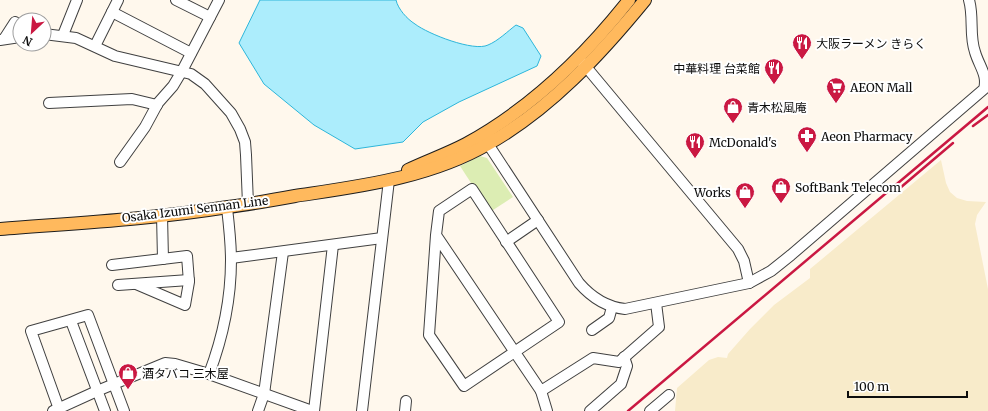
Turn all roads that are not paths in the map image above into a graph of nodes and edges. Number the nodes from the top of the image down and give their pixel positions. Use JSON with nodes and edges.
{"nodes":[{"id":1,"x":77,"y":0,"type":"edge"},
{"id":2,"x":118,"y":0,"type":"edge"},
{"id":3,"x":176,"y":0,"type":"edge"},
{"id":4,"x":218,"y":0,"type":"edge"},
{"id":5,"x":629,"y":0,"type":"edge"},
{"id":6,"x":645,"y":0,"type":"edge"},
{"id":7,"x":969,"y":0,"type":"edge"},
{"id":8,"x":112,"y":12,"type":"junction"},
{"id":9,"x":210,"y":17,"type":"junction"},
{"id":10,"x":12,"y":26,"type":"edge"},
{"id":11,"x":52,"y":34,"type":"edge"},
{"id":12,"x":63,"y":35,"type":"junction"},
{"id":13,"x":12,"y":38,"type":"edge"},
{"id":14,"x":2,"y":40,"type":"edge"},
{"id":15,"x":95,"y":46,"type":"junction"},
{"id":16,"x":191,"y":52,"type":"junction"},
{"id":17,"x":582,"y":63,"type":"junction"},
{"id":18,"x":182,"y":71,"type":"junction"},
{"id":19,"x":49,"y":103,"type":"dead end"},
{"id":20,"x":156,"y":105,"type":"junction"},
{"id":21,"x":488,"y":144,"type":"junction"},
{"id":22,"x":120,"y":162,"type":"dead end"},
{"id":23,"x":389,"y":180,"type":"junction"},
{"id":24,"x":248,"y":204,"type":"junction"},
{"id":25,"x":227,"y":208,"type":"junction"},
{"id":26,"x":162,"y":214,"type":"junction"},
{"id":27,"x":538,"y":220,"type":"junction"},
{"id":28,"x":0,"y":229,"type":"edge"},
{"id":29,"x":436,"y":235,"type":"junction"},
{"id":30,"x":382,"y":238,"type":"junction"},
{"id":31,"x":506,"y":242,"type":"junction"},
{"id":32,"x":333,"y":246,"type":"junction"},
{"id":33,"x":283,"y":252,"type":"junction"},
{"id":34,"x":231,"y":258,"type":"junction"},
{"id":35,"x":163,"y":259,"type":"junction"},
{"id":36,"x":112,"y":265,"type":"dead end"},
{"id":37,"x":189,"y":280,"type":"junction"},
{"id":38,"x":749,"y":283,"type":"junction"},
{"id":39,"x":136,"y":284,"type":"junction"},
{"id":40,"x":118,"y":285,"type":"dead end"},
{"id":41,"x":656,"y":304,"type":"junction"},
{"id":42,"x":612,"y":307,"type":"junction"},
{"id":43,"x":71,"y":321,"type":"junction"},
{"id":44,"x":592,"y":330,"type":"dead end"},
{"id":45,"x":514,"y":352,"type":"junction"},
{"id":46,"x":624,"y":357,"type":"junction"},
{"id":47,"x":209,"y":374,"type":"junction"},
{"id":48,"x":114,"y":385,"type":"junction"},
{"id":49,"x":97,"y":391,"type":"junction"},
{"id":50,"x":541,"y":391,"type":"junction"},
{"id":51,"x":264,"y":394,"type":"junction"},
{"id":52,"x":669,"y":395,"type":"dead end"},
{"id":53,"x":56,"y":410,"type":"edge"},
{"id":54,"x":105,"y":411,"type":"edge"},
{"id":55,"x":124,"y":411,"type":"edge"},
{"id":56,"x":258,"y":411,"type":"edge"},
{"id":57,"x":313,"y":411,"type":"edge"},
{"id":58,"x":362,"y":411,"type":"edge"},
{"id":59,"x":547,"y":411,"type":"edge"},
{"id":60,"x":590,"y":411,"type":"edge"},
{"id":61,"x":651,"y":411,"type":"edge"}],
"edges":[{"from":1,"to":12,"type":"street"},
{"from":2,"to":8,"type":"street"},
{"from":3,"to":9,"type":"street"},
{"from":4,"to":9,"type":"street"},
{"from":5,"to":17,"type":"main road","name":"Osaka Izumi Sennan Line"},
{"from":6,"to":17,"type":"main road","name":"Osaka Izumi Sennan Line"},
{"from":7,"to":38,"type":"street"},
{"from":8,"to":15,"type":"street"},
{"from":8,"to":16,"type":"street"},
{"from":9,"to":16,"type":"street"},
{"from":10,"to":14,"type":"street"},
{"from":11,"to":12,"type":"street"},
{"from":12,"to":15,"type":"street"},
{"from":13,"to":14,"type":"street"},
{"from":15,"to":18,"type":"street"},
{"from":16,"to":18,"type":"street"},
{"from":17,"to":21,"type":"main road","name":"Osaka Izumi Sennan Line"},
{"from":17,"to":23,"type":"main road","name":"Osaka Izumi Sennan Line"},
{"from":17,"to":38,"type":"street"},
{"from":18,"to":20,"type":"street"},
{"from":18,"to":24,"type":"street"},
{"from":19,"to":20,"type":"street"},
{"from":20,"to":22,"type":"street"},
{"from":21,"to":23,"type":"main road","name":"Osaka Izumi Sennan Line"},
{"from":21,"to":27,"type":"street"},
{"from":23,"to":24,"type":"main road","name":"Osaka Izumi Sennan Line"},
{"from":23,"to":30,"type":"street"},
{"from":24,"to":25,"type":"main road","name":"Osaka Izumi Sennan Line"},
{"from":25,"to":26,"type":"main road","name":"Osaka Izumi Sennan Line"},
{"from":25,"to":34,"type":"street"},
{"from":26,"to":28,"type":"main road","name":"Osaka Izumi Sennan Line"},
{"from":26,"to":35,"type":"street"},
{"from":27,"to":31,"type":"street"},
{"from":27,"to":42,"type":"street"},
{"from":29,"to":31,"type":"street"},
{"from":29,"to":45,"type":"street"},
{"from":29,"to":45,"type":"street"},
{"from":30,"to":32,"type":"street"},
{"from":30,"to":58,"type":"street"},
{"from":31,"to":45,"type":"street"},
{"from":32,"to":33,"type":"street"},
{"from":32,"to":57,"type":"street"},
{"from":33,"to":34,"type":"street"},
{"from":33,"to":51,"type":"street"},
{"from":34,"to":47,"type":"street"},
{"from":35,"to":36,"type":"street"},
{"from":35,"to":37,"type":"street"},
{"from":37,"to":39,"type":"street"},
{"from":37,"to":39,"type":"street"},
{"from":38,"to":41,"type":"street"},
{"from":39,"to":40,"type":"street"},
{"from":41,"to":42,"type":"street"},
{"from":41,"to":46,"type":"street"},
{"from":42,"to":44,"type":"street"},
{"from":43,"to":48,"type":"street"},
{"from":43,"to":49,"type":"street"},
{"from":43,"to":53,"type":"street"},
{"from":45,"to":50,"type":"street"},
{"from":46,"to":50,"type":"street"},
{"from":46,"to":60,"type":"street"},
{"from":47,"to":48,"type":"street"},
{"from":47,"to":51,"type":"street"},
{"from":48,"to":49,"type":"street"},
{"from":48,"to":55,"type":"street"},
{"from":49,"to":53,"type":"street"},
{"from":49,"to":54,"type":"street"},
{"from":50,"to":59,"type":"street"},
{"from":51,"to":56,"type":"street"},
{"from":51,"to":57,"type":"street"},
{"from":52,"to":61,"type":"street"}]}
